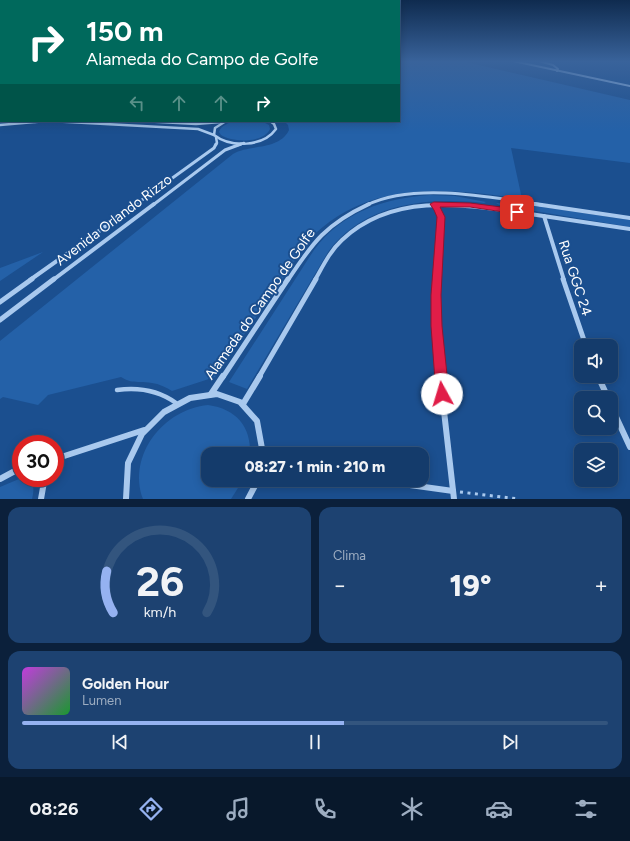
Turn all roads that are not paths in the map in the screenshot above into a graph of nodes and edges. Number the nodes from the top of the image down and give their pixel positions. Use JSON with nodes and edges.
{"nodes":[{"id":1,"x":34,"y":122,"type":"edge"},
{"id":2,"x":68,"y":122,"type":"edge"},
{"id":3,"x":159,"y":122,"type":"edge"},
{"id":4,"x":225,"y":122,"type":"edge"},
{"id":5,"x":271,"y":122,"type":"edge"},
{"id":6,"x":0,"y":125,"type":"edge"},
{"id":7,"x":215,"y":136,"type":"junction"},
{"id":8,"x":244,"y":143,"type":"junction"},
{"id":9,"x":490,"y":197,"type":"junction"},
{"id":10,"x":434,"y":204,"type":"junction"},
{"id":11,"x":491,"y":208,"type":"junction"},
{"id":12,"x":544,"y":216,"type":"junction"},
{"id":13,"x":630,"y":218,"type":"edge"},
{"id":14,"x":630,"y":229,"type":"edge"},
{"id":15,"x":0,"y":302,"type":"edge"},
{"id":16,"x":0,"y":320,"type":"edge"},
{"id":17,"x":583,"y":339,"type":"edge"},
{"id":18,"x":117,"y":390,"type":"dead end"},
{"id":19,"x":211,"y":394,"type":"junction"},
{"id":20,"x":176,"y":403,"type":"junction"},
{"id":21,"x":243,"y":404,"type":"junction"},
{"id":22,"x":618,"y":421,"type":"edge"},
{"id":23,"x":144,"y":430,"type":"junction"},
{"id":24,"x":262,"y":447,"type":"edge"},
{"id":25,"x":630,"y":447,"type":"edge"},
{"id":26,"x":64,"y":456,"type":"edge"},
{"id":27,"x":12,"y":473,"type":"edge"},
{"id":28,"x":0,"y":479,"type":"edge"},
{"id":29,"x":43,"y":487,"type":"edge"},
{"id":30,"x":254,"y":487,"type":"edge"},
{"id":31,"x":424,"y":487,"type":"edge"},
{"id":32,"x":453,"y":491,"type":"junction"},
{"id":33,"x":41,"y":499,"type":"edge"},
{"id":34,"x":126,"y":499,"type":"edge"},
{"id":35,"x":248,"y":499,"type":"edge"},
{"id":36,"x":454,"y":499,"type":"edge"}],
"edges":[{"from":1,"to":6,"type":"street"},
{"from":2,"to":7,"type":"street"},
{"from":3,"to":4,"type":"street"},
{"from":4,"to":7,"type":"street","name":"Avenida Orlando Rizzo"},
{"from":5,"to":8,"type":"street"},
{"from":7,"to":8,"type":"street"},
{"from":7,"to":15,"type":"street","name":"Avenida Orlando Rizzo"},
{"from":8,"to":16,"type":"street","name":"Avenida Orlando Rizzo"},
{"from":9,"to":11,"type":"street"},
{"from":9,"to":13,"type":"street","name":"Alameda do Campo de Golfe"},
{"from":9,"to":19,"type":"street","name":"Alameda do Campo de Golfe"},
{"from":10,"to":11,"type":"street","name":"Alameda do Campo de Golfe"},
{"from":10,"to":21,"type":"street","name":"Alameda do Campo de Golfe"},
{"from":10,"to":32,"type":"street"},
{"from":11,"to":12,"type":"street","name":"Alameda do Campo de Golfe"},
{"from":12,"to":14,"type":"street","name":"Alameda do Campo de Golfe"},
{"from":12,"to":17,"type":"street","name":"Rua GGC 24"},
{"from":18,"to":20,"type":"lane"},
{"from":19,"to":20,"type":"street"},
{"from":19,"to":21,"type":"street"},
{"from":20,"to":23,"type":"street"},
{"from":21,"to":24,"type":"street"},
{"from":22,"to":25,"type":"street"},
{"from":23,"to":26,"type":"street"},
{"from":23,"to":34,"type":"street"},
{"from":27,"to":28,"type":"street"},
{"from":29,"to":33,"type":"street"},
{"from":30,"to":35,"type":"street"},
{"from":31,"to":32,"type":"street"},
{"from":32,"to":36,"type":"street"}]}
